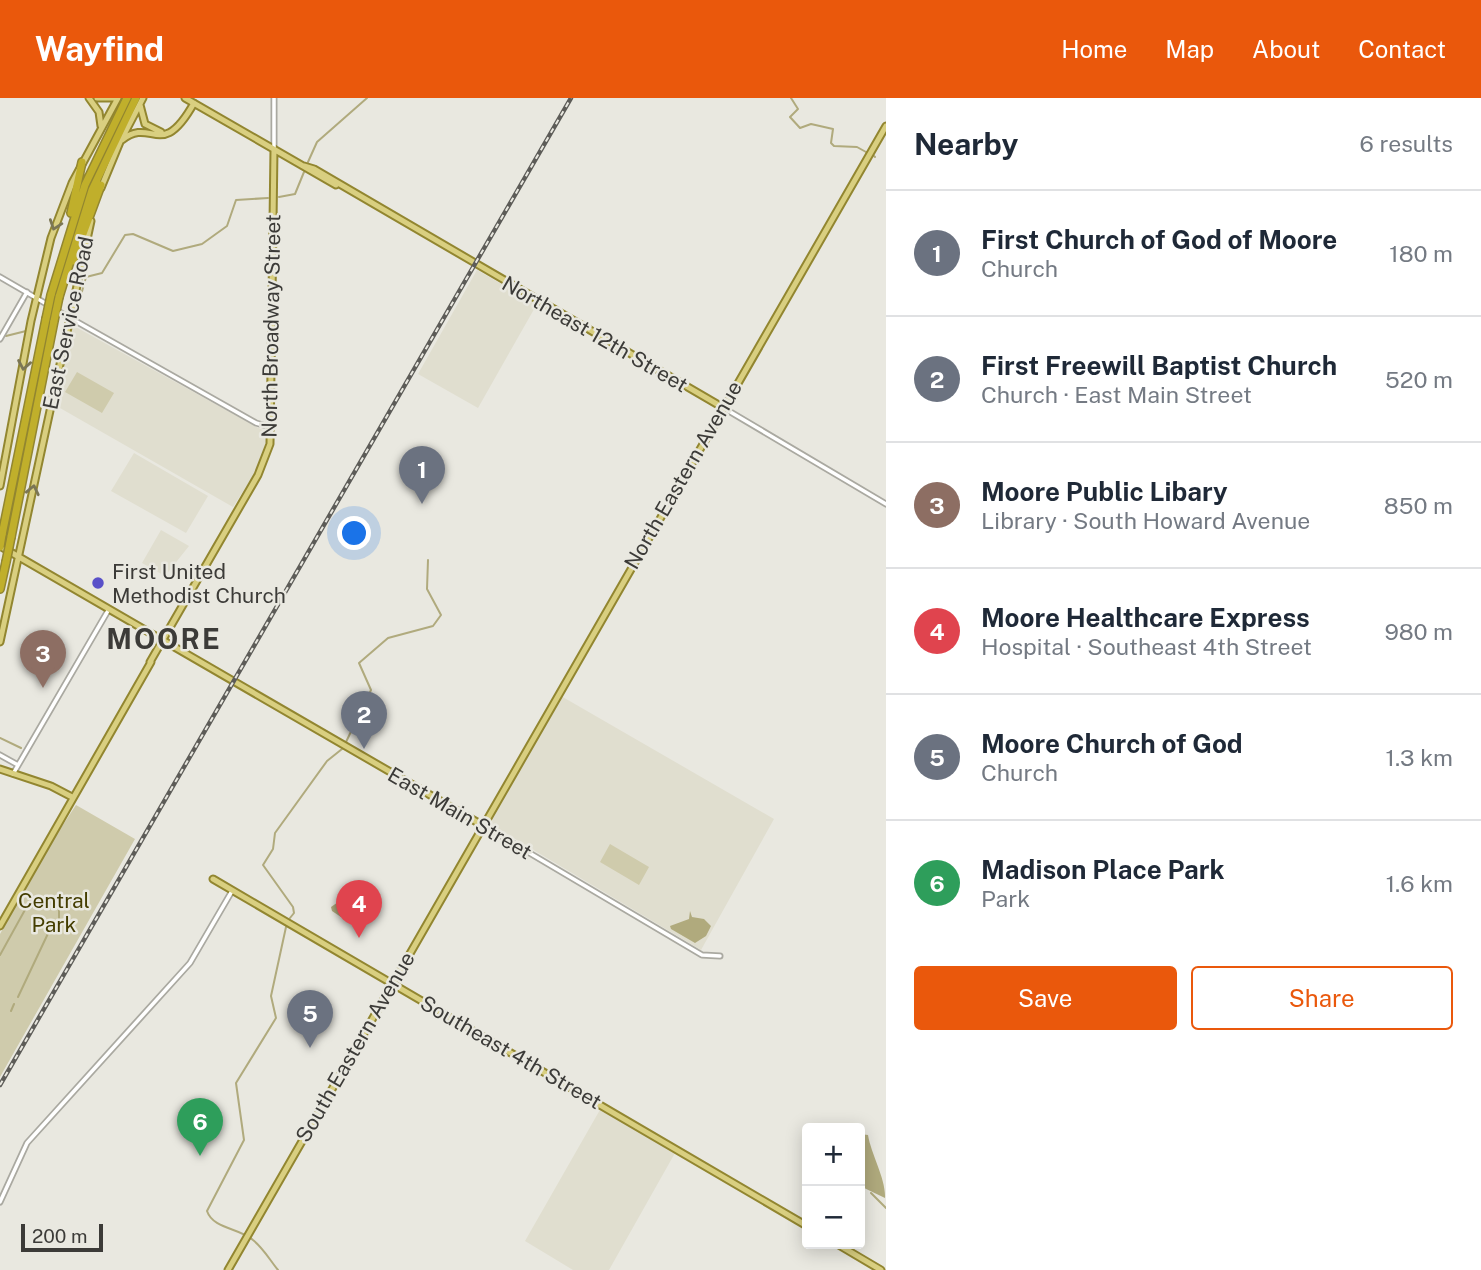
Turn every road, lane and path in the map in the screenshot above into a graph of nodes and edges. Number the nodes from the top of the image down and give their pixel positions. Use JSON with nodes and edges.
{"nodes":[{"id":1,"x":89,"y":98,"type":"edge"},
{"id":2,"x":97,"y":98,"type":"edge"},
{"id":3,"x":113,"y":98,"type":"edge"},
{"id":4,"x":118,"y":98,"type":"edge"},
{"id":5,"x":127,"y":98,"type":"edge"},
{"id":6,"x":274,"y":98,"type":"edge"},
{"id":7,"x":140,"y":100,"type":"edge"},
{"id":8,"x":190,"y":101,"type":"edge"},
{"id":9,"x":886,"y":126,"type":"edge"},
{"id":10,"x":101,"y":129,"type":"junction"},
{"id":11,"x":120,"y":142,"type":"junction"},
{"id":12,"x":274,"y":149,"type":"junction"},
{"id":13,"x":82,"y":162,"type":"junction"},
{"id":14,"x":101,"y":185,"type":"junction"},
{"id":15,"x":71,"y":225,"type":"junction"},
{"id":16,"x":0,"y":277,"type":"edge"},
{"id":17,"x":64,"y":277,"type":"junction"},
{"id":18,"x":27,"y":292,"type":"junction"},
{"id":19,"x":55,"y":296,"type":"junction"},
{"id":20,"x":36,"y":298,"type":"junction"},
{"id":21,"x":70,"y":318,"type":"junction"},
{"id":22,"x":0,"y":338,"type":"edge"},
{"id":23,"x":722,"y":407,"type":"junction"},
{"id":24,"x":272,"y":427,"type":"junction"},
{"id":25,"x":0,"y":486,"type":"edge"},
{"id":26,"x":886,"y":504,"type":"edge"},
{"id":27,"x":6,"y":536,"type":"junction"},
{"id":28,"x":0,"y":547,"type":"edge"},
{"id":29,"x":20,"y":558,"type":"junction"},
{"id":30,"x":0,"y":589,"type":"edge"},
{"id":31,"x":109,"y":609,"type":"junction"},
{"id":32,"x":163,"y":640,"type":"junction"},
{"id":33,"x":0,"y":642,"type":"edge"},
{"id":34,"x":0,"y":755,"type":"edge"},
{"id":35,"x":18,"y":765,"type":"junction"},
{"id":36,"x":0,"y":770,"type":"edge"},
{"id":37,"x":13,"y":774,"type":"junction"},
{"id":38,"x":72,"y":797,"type":"junction"},
{"id":39,"x":482,"y":825,"type":"junction"},
{"id":40,"x":213,"y":879,"type":"dead end"},
{"id":41,"x":232,"y":891,"type":"junction"},
{"id":42,"x":0,"y":926,"type":"edge"},
{"id":43,"x":720,"y":956,"type":"dead end"},
{"id":44,"x":392,"y":982,"type":"junction"},
{"id":45,"x":0,"y":1202,"type":"edge"},
{"id":46,"x":802,"y":1223,"type":"edge"},
{"id":47,"x":845,"y":1249,"type":"edge"},
{"id":48,"x":228,"y":1270,"type":"edge"},
{"id":49,"x":881,"y":1270,"type":"edge"}],
"edges":[{"from":1,"to":10,"type":"main road"},
{"from":2,"to":3,"type":"main road"},
{"from":4,"to":10,"type":"main road"},
{"from":5,"to":15,"type":"highway"},
{"from":6,"to":12,"type":"street","name":"North Broadway Street"},
{"from":7,"to":8,"type":"main road"},
{"from":7,"to":11,"type":"main road","name":"East Service Road"},
{"from":7,"to":17,"type":"highway"},
{"from":8,"to":11,"type":"main road"},
{"from":8,"to":12,"type":"main road","name":"Northeast 12th Street"},
{"from":9,"to":23,"type":"main road","name":"North Eastern Avenue"},
{"from":10,"to":13,"type":"main road"},
{"from":11,"to":14,"type":"main road","name":"East Service Road"},
{"from":12,"to":23,"type":"main road","name":"Northeast 12th Street"},
{"from":12,"to":24,"type":"main road","name":"North Broadway Street"},
{"from":13,"to":15,"type":"highway"},
{"from":13,"to":20,"type":"main road","one_way":true},
{"from":14,"to":17,"type":"highway"},
{"from":14,"to":21,"type":"main road","name":"East Service Road"},
{"from":15,"to":19,"type":"highway"},
{"from":16,"to":18,"type":"street"},
{"from":17,"to":19,"type":"highway"},
{"from":18,"to":20,"type":"street"},
{"from":18,"to":22,"type":"street"},
{"from":19,"to":27,"type":"highway","bridge":true},
{"from":20,"to":21,"type":"street"},
{"from":20,"to":25,"type":"main road","one_way":true},
{"from":21,"to":24,"type":"street"},
{"from":29,"to":21,"type":"main road","name":"East Service Road","one_way":true},
{"from":23,"to":26,"type":"street","name":"Northeast 12th Street"},
{"from":23,"to":39,"type":"main road","name":"North Eastern Avenue"},
{"from":24,"to":32,"type":"main road","name":"North Broadway Street"},
{"from":27,"to":28,"type":"highway","bridge":true},
{"from":27,"to":30,"type":"highway","bridge":true},
{"from":28,"to":29,"type":"main road","name":"East Main Street"},
{"from":29,"to":31,"type":"main road","name":"East Main Street"},
{"from":29,"to":33,"type":"main road","name":"East Service Road"},
{"from":31,"to":32,"type":"main road","name":"East Main Street"},
{"from":31,"to":35,"type":"street"},
{"from":32,"to":38,"type":"main road","name":"North Broadway Street"},
{"from":32,"to":39,"type":"main road","name":"East Main Street"},
{"from":34,"to":35,"type":"street"},
{"from":35,"to":37,"type":"street"},
{"from":36,"to":37,"type":"main road"},
{"from":37,"to":38,"type":"main road"},
{"from":38,"to":42,"type":"main road","name":"North Broadway Street"},
{"from":39,"to":43,"type":"street","name":"East Main Street"},
{"from":39,"to":44,"type":"main road","name":"South Eastern Avenue"},
{"from":40,"to":41,"type":"main road","name":"Southeast 4th Street"},
{"from":41,"to":44,"type":"main road","name":"Southeast 4th Street"},
{"from":41,"to":45,"type":"street"},
{"from":44,"to":46,"type":"main road","name":"Southeast 4th Street"},
{"from":44,"to":48,"type":"main road","name":"South Eastern Avenue"},
{"from":47,"to":49,"type":"main road"}]}
